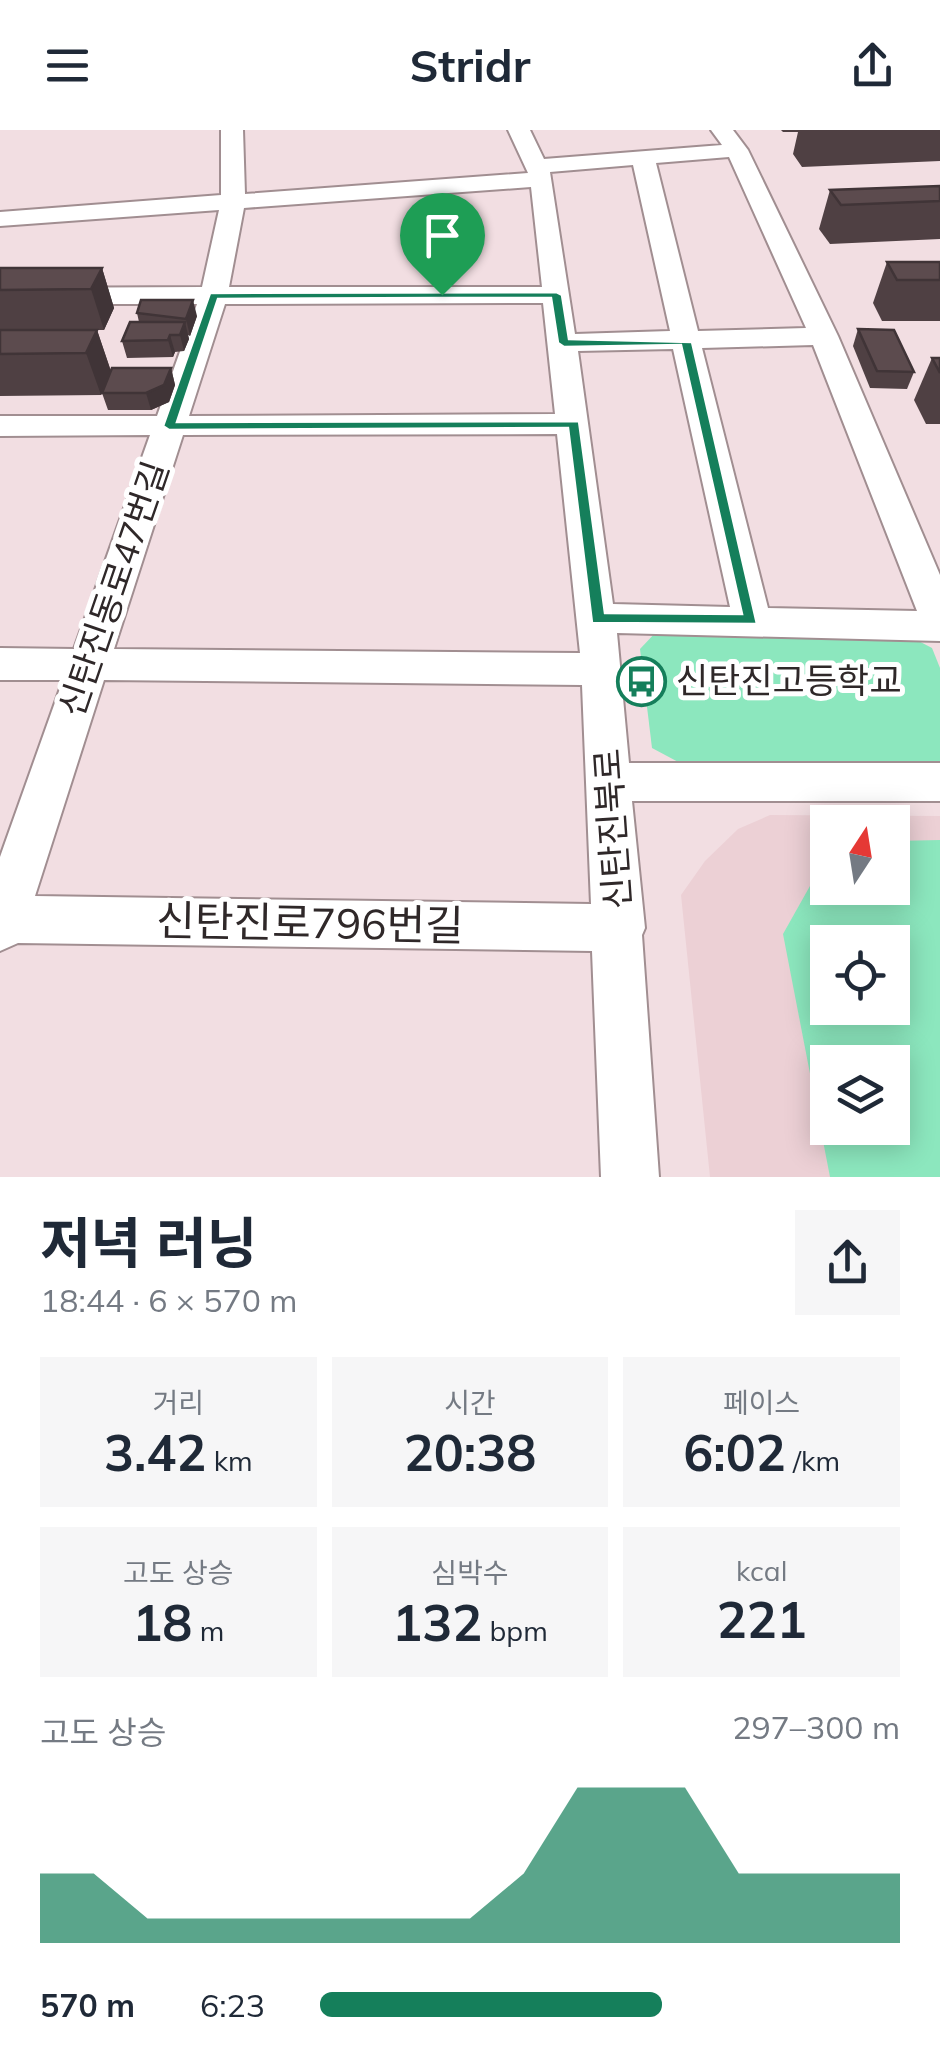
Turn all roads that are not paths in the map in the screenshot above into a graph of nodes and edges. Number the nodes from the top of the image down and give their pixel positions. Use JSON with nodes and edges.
{"nodes":[{"id":1,"x":232,"y":130,"type":"edge"},
{"id":2,"x":519,"y":130,"type":"edge"},
{"id":3,"x":729,"y":140,"type":"edge"},
{"id":4,"x":643,"y":158,"type":"junction"},
{"id":5,"x":540,"y":172,"type":"junction"},
{"id":6,"x":234,"y":201,"type":"junction"},
{"id":7,"x":0,"y":218,"type":"edge"},
{"id":8,"x":556,"y":295,"type":"junction"},
{"id":9,"x":0,"y":296,"type":"edge"},
{"id":10,"x":214,"y":296,"type":"junction"},
{"id":11,"x":824,"y":336,"type":"junction"},
{"id":12,"x":686,"y":342,"type":"junction"},
{"id":13,"x":564,"y":343,"type":"junction"},
{"id":14,"x":574,"y":424,"type":"junction"},
{"id":15,"x":0,"y":426,"type":"edge"},
{"id":16,"x":169,"y":426,"type":"junction"},
{"id":17,"x":598,"y":618,"type":"junction"},
{"id":18,"x":752,"y":620,"type":"junction"},
{"id":19,"x":940,"y":624,"type":"edge"},
{"id":20,"x":0,"y":664,"type":"edge"},
{"id":21,"x":89,"y":665,"type":"junction"},
{"id":22,"x":602,"y":669,"type":"junction"},
{"id":23,"x":608,"y":782,"type":"junction"},
{"id":24,"x":940,"y":782,"type":"edge"},
{"id":25,"x":1,"y":922,"type":"edge"},
{"id":26,"x":620,"y":928,"type":"junction"},
{"id":27,"x":630,"y":1177,"type":"edge"}],
"edges":[{"from":1,"to":6,"type":"street","name":"신탄진동로47번길"},
{"from":2,"to":5,"type":"street","name":"신탄진북로"},
{"from":3,"to":4,"type":"street"},
{"from":3,"to":11,"type":"street"},
{"from":4,"to":5,"type":"street"},
{"from":4,"to":12,"type":"street"},
{"from":5,"to":6,"type":"street"},
{"from":5,"to":8,"type":"street","name":"신탄진북로"},
{"from":6,"to":7,"type":"street"},
{"from":6,"to":10,"type":"street","name":"신탄진동로47번길"},
{"from":8,"to":10,"type":"street"},
{"from":8,"to":13,"type":"street","name":"신탄진북로"},
{"from":9,"to":10,"type":"street"},
{"from":10,"to":16,"type":"street","name":"신탄진동로47번길"},
{"from":11,"to":12,"type":"street"},
{"from":11,"to":19,"type":"street"},
{"from":12,"to":13,"type":"street"},
{"from":12,"to":18,"type":"street"},
{"from":13,"to":14,"type":"street","name":"신탄진북로"},
{"from":14,"to":16,"type":"street"},
{"from":14,"to":17,"type":"street","name":"신탄진북로"},
{"from":15,"to":16,"type":"street"},
{"from":16,"to":21,"type":"street","name":"신탄진동로47번길"},
{"from":17,"to":18,"type":"street"},
{"from":17,"to":22,"type":"street","name":"신탄진북로"},
{"from":18,"to":19,"type":"street"},
{"from":20,"to":21,"type":"street"},
{"from":21,"to":22,"type":"street"},
{"from":21,"to":25,"type":"street","name":"신탄진동로47번길"},
{"from":22,"to":23,"type":"street","name":"신탄진북로"},
{"from":23,"to":24,"type":"street"},
{"from":23,"to":26,"type":"street","name":"신탄진북로"},
{"from":25,"to":26,"type":"street","name":"신탄진로796번길"},
{"from":26,"to":27,"type":"street","name":"신탄진북로"}]}
